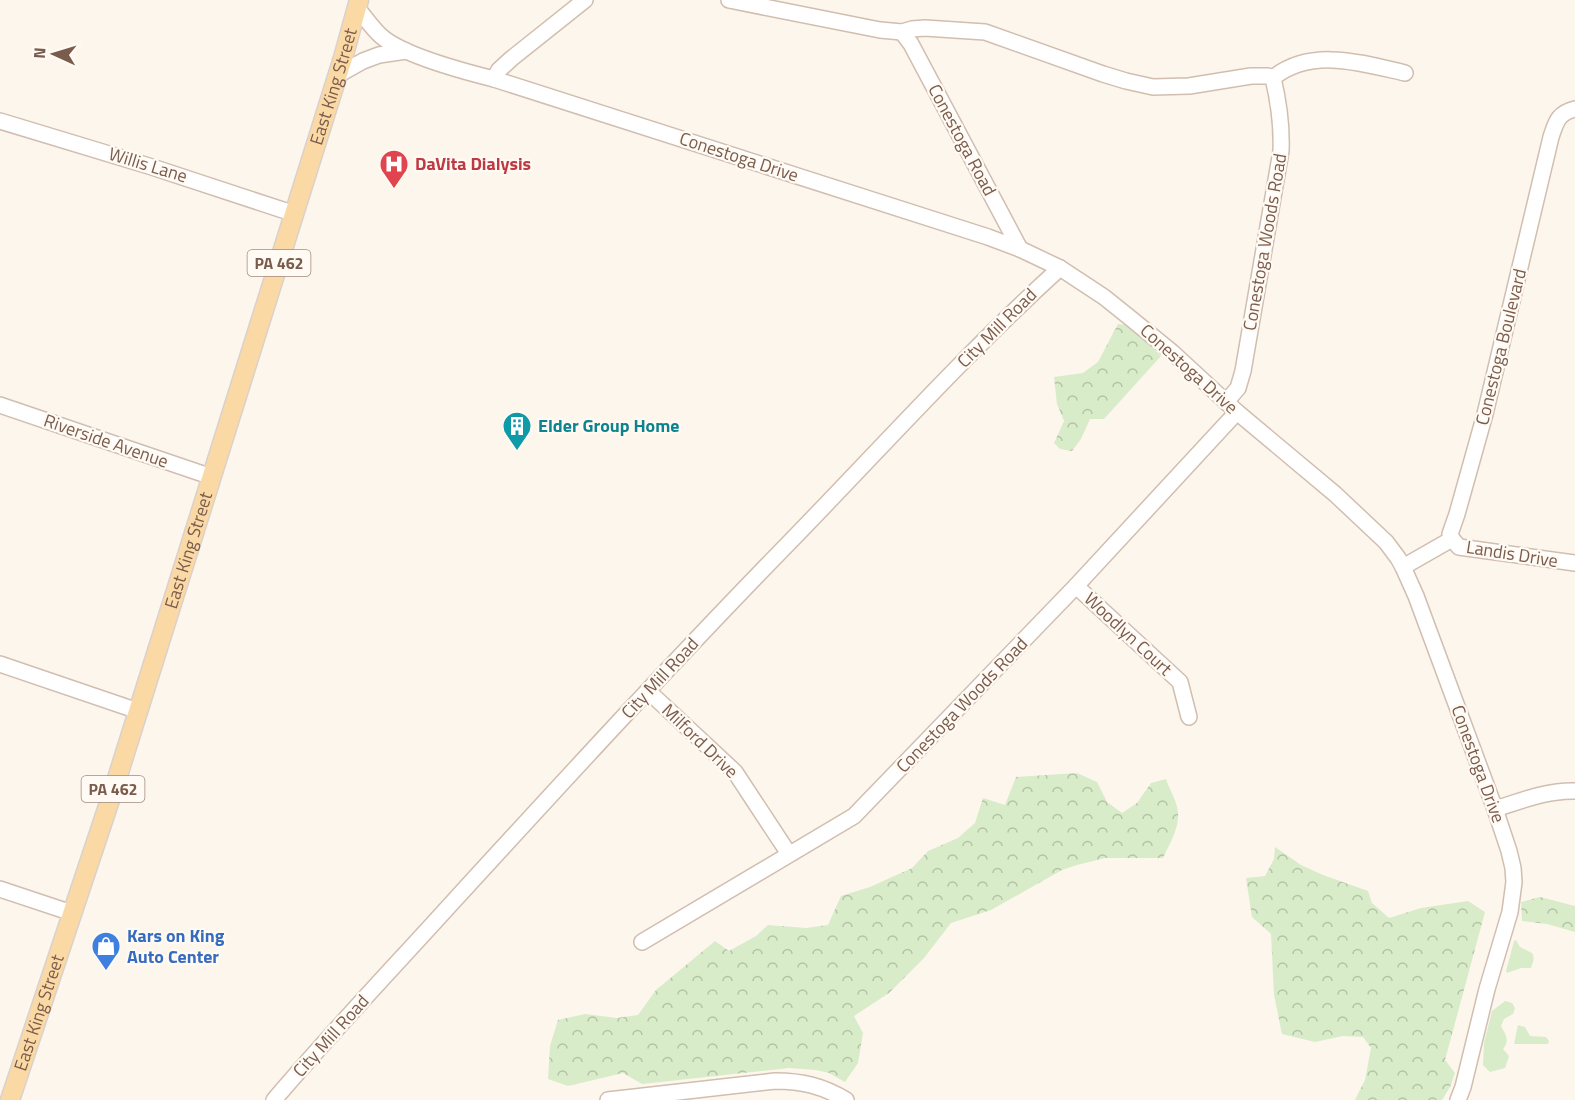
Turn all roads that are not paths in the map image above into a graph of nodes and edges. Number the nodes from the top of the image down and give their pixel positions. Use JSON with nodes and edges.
{"nodes":[{"id":1,"x":585,"y":0,"type":"edge"},
{"id":2,"x":729,"y":0,"type":"edge"},
{"id":3,"x":358,"y":4,"type":"edge"},
{"id":4,"x":902,"y":32,"type":"junction"},
{"id":5,"x":406,"y":51,"type":"junction"},
{"id":6,"x":1405,"y":74,"type":"dead end"},
{"id":7,"x":338,"y":75,"type":"junction"},
{"id":8,"x":1273,"y":78,"type":"junction"},
{"id":9,"x":494,"y":79,"type":"junction"},
{"id":10,"x":1575,"y":109,"type":"edge"},
{"id":11,"x":0,"y":121,"type":"edge"},
{"id":12,"x":295,"y":214,"type":"junction"},
{"id":13,"x":1020,"y":249,"type":"junction"},
{"id":14,"x":1060,"y":268,"type":"junction"},
{"id":15,"x":0,"y":405,"type":"edge"},
{"id":16,"x":1232,"y":407,"type":"junction"},
{"id":17,"x":212,"y":477,"type":"junction"},
{"id":18,"x":1452,"y":539,"type":"junction"},
{"id":19,"x":1575,"y":563,"type":"edge"},
{"id":20,"x":1403,"y":567,"type":"junction"},
{"id":21,"x":1077,"y":586,"type":"junction"},
{"id":22,"x":0,"y":664,"type":"edge"},
{"id":23,"x":648,"y":691,"type":"junction"},
{"id":24,"x":138,"y":711,"type":"junction"},
{"id":25,"x":1189,"y":717,"type":"dead end"},
{"id":26,"x":1575,"y":791,"type":"edge"},
{"id":27,"x":1495,"y":809,"type":"junction"},
{"id":28,"x":789,"y":854,"type":"junction"},
{"id":29,"x":0,"y":889,"type":"edge"},
{"id":30,"x":72,"y":914,"type":"junction"},
{"id":31,"x":642,"y":942,"type":"dead end"},
{"id":32,"x":10,"y":1100,"type":"edge"},
{"id":33,"x":274,"y":1100,"type":"edge"},
{"id":34,"x":608,"y":1100,"type":"edge"},
{"id":35,"x":846,"y":1100,"type":"edge"},
{"id":36,"x":1458,"y":1100,"type":"edge"}],
"edges":[{"from":1,"to":9,"type":"street"},
{"from":2,"to":4,"type":"street"},
{"from":3,"to":5,"type":"street","name":"Conestoga Drive"},
{"from":3,"to":7,"type":"main road","name":"East King Street","number":"PA 462"},
{"from":4,"to":8,"type":"street"},
{"from":4,"to":13,"type":"street","name":"Conestoga Road"},
{"from":5,"to":7,"type":"street","name":"Conestoga Drive"},
{"from":5,"to":9,"type":"street","name":"Conestoga Drive"},
{"from":6,"to":8,"type":"street"},
{"from":7,"to":12,"type":"main road","name":"East King Street","number":"PA 462"},
{"from":8,"to":16,"type":"street","name":"Conestoga Woods Road"},
{"from":9,"to":13,"type":"street","name":"Conestoga Drive"},
{"from":10,"to":18,"type":"street","name":"Conestoga Boulevard"},
{"from":11,"to":12,"type":"street","name":"Willis Lane"},
{"from":12,"to":17,"type":"main road","name":"East King Street","number":"PA 462"},
{"from":13,"to":14,"type":"street","name":"Conestoga Drive"},
{"from":14,"to":16,"type":"street","name":"Conestoga Drive"},
{"from":14,"to":23,"type":"street","name":"City Mill Road"},
{"from":15,"to":17,"type":"street","name":"Riverside Avenue"},
{"from":16,"to":20,"type":"street","name":"Conestoga Drive"},
{"from":16,"to":21,"type":"street","name":"Conestoga Woods Road"},
{"from":17,"to":24,"type":"main road","name":"East King Street","number":"PA 462"},
{"from":18,"to":19,"type":"street","name":"Landis Drive"},
{"from":18,"to":20,"type":"street"},
{"from":20,"to":27,"type":"street","name":"Conestoga Drive"},
{"from":21,"to":25,"type":"street","name":"Woodlyn Court"},
{"from":21,"to":28,"type":"street","name":"Conestoga Woods Road"},
{"from":22,"to":24,"type":"street"},
{"from":23,"to":28,"type":"street","name":"Milford Drive"},
{"from":23,"to":33,"type":"street","name":"City Mill Road"},
{"from":24,"to":30,"type":"main road","name":"East King Street","number":"PA 462"},
{"from":26,"to":27,"type":"street"},
{"from":27,"to":36,"type":"street","name":"Conestoga Drive"},
{"from":28,"to":31,"type":"street","name":"Conestoga Woods Road"},
{"from":29,"to":30,"type":"street"},
{"from":30,"to":32,"type":"main road","name":"East King Street","number":"PA 462"},
{"from":34,"to":35,"type":"street"}]}
